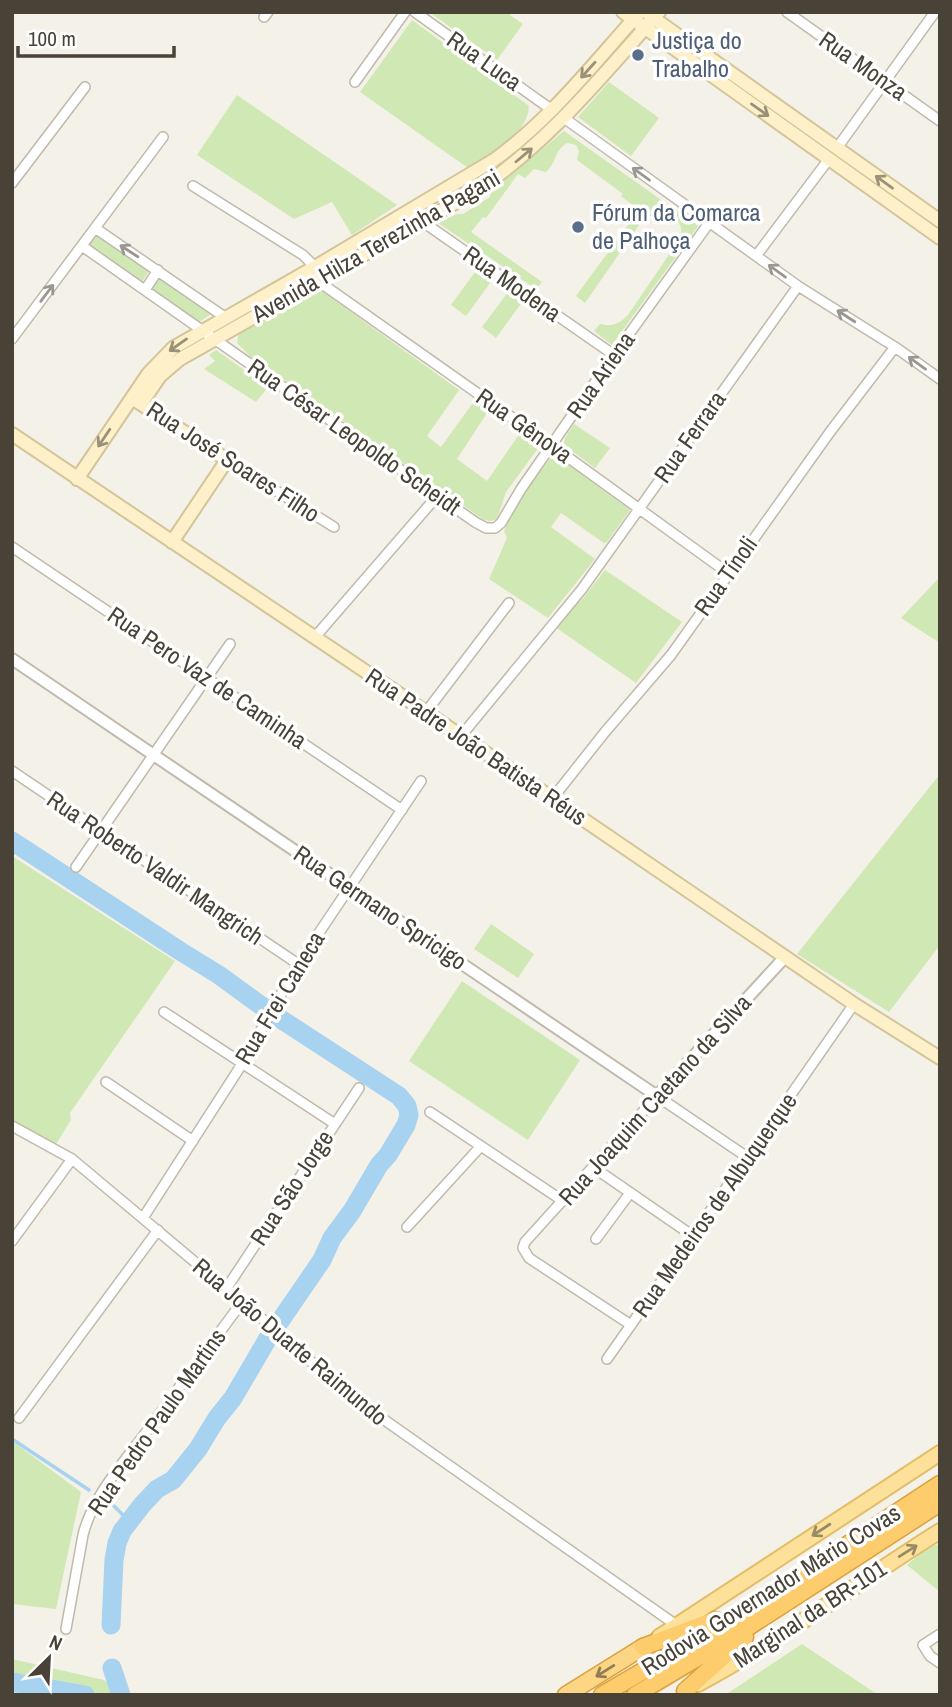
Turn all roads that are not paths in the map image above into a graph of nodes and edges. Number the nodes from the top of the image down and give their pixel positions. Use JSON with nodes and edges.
{"nodes":[{"id":1,"x":405,"y":12,"type":"edge"},
{"id":2,"x":415,"y":12,"type":"edge"},
{"id":3,"x":787,"y":12,"type":"edge"},
{"id":4,"x":935,"y":12,"type":"edge"},
{"id":5,"x":632,"y":15,"type":"edge"},
{"id":6,"x":651,"y":18,"type":"edge"},
{"id":7,"x":355,"y":82,"type":"dead end"},
{"id":8,"x":885,"y":82,"type":"junction"},
{"id":9,"x":85,"y":87,"type":"dead end"},
{"id":10,"x":552,"y":110,"type":"junction"},
{"id":11,"x":564,"y":118,"type":"junction"},
{"id":12,"x":940,"y":121,"type":"edge"},
{"id":13,"x":163,"y":137,"type":"dead end"},
{"id":14,"x":837,"y":148,"type":"junction"},
{"id":15,"x":829,"y":159,"type":"junction"},
{"id":16,"x":12,"y":183,"type":"edge"},
{"id":17,"x":193,"y":186,"type":"dead end"},
{"id":18,"x":437,"y":195,"type":"junction"},
{"id":19,"x":414,"y":208,"type":"junction"},
{"id":20,"x":446,"y":208,"type":"junction"},
{"id":21,"x":940,"y":221,"type":"edge"},
{"id":22,"x":423,"y":222,"type":"junction"},
{"id":23,"x":709,"y":223,"type":"junction"},
{"id":24,"x":95,"y":228,"type":"junction"},
{"id":25,"x":940,"y":238,"type":"edge"},
{"id":26,"x":82,"y":246,"type":"junction"},
{"id":27,"x":757,"y":256,"type":"junction"},
{"id":28,"x":158,"y":270,"type":"junction"},
{"id":29,"x":317,"y":273,"type":"junction"},
{"id":30,"x":798,"y":286,"type":"junction"},
{"id":31,"x":145,"y":290,"type":"junction"},
{"id":32,"x":226,"y":318,"type":"junction"},
{"id":33,"x":204,"y":330,"type":"junction"},
{"id":34,"x":215,"y":339,"type":"junction"},
{"id":35,"x":12,"y":340,"type":"edge"},
{"id":36,"x":895,"y":347,"type":"junction"},
{"id":37,"x":614,"y":355,"type":"junction"},
{"id":38,"x":940,"y":379,"type":"edge"},
{"id":39,"x":136,"y":401,"type":"junction"},
{"id":40,"x":12,"y":434,"type":"edge"},
{"id":41,"x":551,"y":445,"type":"junction"},
{"id":42,"x":227,"y":460,"type":"junction"},
{"id":43,"x":77,"y":479,"type":"junction"},
{"id":44,"x":438,"y":495,"type":"junction"},
{"id":45,"x":640,"y":508,"type":"junction"},
{"id":46,"x":334,"y":527,"type":"dead end"},
{"id":47,"x":495,"y":528,"type":"joint"},
{"id":48,"x":172,"y":542,"type":"junction"},
{"id":49,"x":12,"y":547,"type":"edge"},
{"id":50,"x":728,"y":573,"type":"junction"},
{"id":51,"x":509,"y":603,"type":"dead end"},
{"id":52,"x":315,"y":637,"type":"junction"},
{"id":53,"x":230,"y":644,"type":"dead end"},
{"id":54,"x":12,"y":659,"type":"edge"},
{"id":55,"x":207,"y":678,"type":"junction"},
{"id":56,"x":426,"y":712,"type":"junction"},
{"id":57,"x":461,"y":736,"type":"junction"},
{"id":58,"x":153,"y":755,"type":"junction"},
{"id":59,"x":12,"y":771,"type":"edge"},
{"id":60,"x":421,"y":781,"type":"dead end"},
{"id":61,"x":552,"y":799,"type":"junction"},
{"id":62,"x":402,"y":810,"type":"junction"},
{"id":63,"x":101,"y":831,"type":"junction"},
{"id":64,"x":76,"y":867,"type":"dead end"},
{"id":65,"x":349,"y":888,"type":"junction"},
{"id":66,"x":785,"y":957,"type":"junction"},
{"id":67,"x":298,"y":964,"type":"junction"},
{"id":68,"x":855,"y":1004,"type":"junction"},
{"id":69,"x":164,"y":1012,"type":"dead end"},
{"id":70,"x":938,"y":1053,"type":"edge"},
{"id":71,"x":242,"y":1063,"type":"junction"},
{"id":72,"x":106,"y":1082,"type":"dead end"},
{"id":73,"x":359,"y":1088,"type":"dead end"},
{"id":74,"x":657,"y":1096,"type":"junction"},
{"id":75,"x":430,"y":1112,"type":"dead end"},
{"id":76,"x":335,"y":1124,"type":"junction"},
{"id":77,"x":12,"y":1126,"type":"edge"},
{"id":78,"x":193,"y":1141,"type":"junction"},
{"id":79,"x":481,"y":1146,"type":"junction"},
{"id":80,"x":747,"y":1157,"type":"junction"},
{"id":81,"x":72,"y":1159,"type":"junction"},
{"id":82,"x":593,"y":1167,"type":"junction"},
{"id":83,"x":630,"y":1193,"type":"junction"},
{"id":84,"x":563,"y":1200,"type":"junction"},
{"id":85,"x":143,"y":1217,"type":"junction"},
{"id":86,"x":407,"y":1227,"type":"dead end"},
{"id":87,"x":158,"y":1230,"type":"junction"},
{"id":88,"x":692,"y":1236,"type":"junction"},
{"id":89,"x":596,"y":1239,"type":"dead end"},
{"id":90,"x":12,"y":1241,"type":"edge"},
{"id":91,"x":524,"y":1242,"type":"joint"},
{"id":92,"x":226,"y":1289,"type":"junction"},
{"id":93,"x":242,"y":1302,"type":"junction"},
{"id":94,"x":631,"y":1325,"type":"junction"},
{"id":95,"x":607,"y":1359,"type":"dead end"},
{"id":96,"x":19,"y":1418,"type":"dead end"},
{"id":97,"x":940,"y":1452,"type":"edge"},
{"id":98,"x":940,"y":1484,"type":"edge"},
{"id":99,"x":940,"y":1503,"type":"edge"},
{"id":100,"x":939,"y":1532,"type":"edge"},
{"id":101,"x":754,"y":1606,"type":"junction"},
{"id":102,"x":776,"y":1610,"type":"junction"},
{"id":103,"x":676,"y":1625,"type":"junction"},
{"id":104,"x":66,"y":1629,"type":"dead end"},
{"id":105,"x":940,"y":1634,"type":"edge"},
{"id":106,"x":643,"y":1647,"type":"junction"},
{"id":107,"x":940,"y":1663,"type":"edge"},
{"id":108,"x":682,"y":1693,"type":"edge"},
{"id":109,"x":566,"y":1695,"type":"edge"},
{"id":110,"x":602,"y":1695,"type":"edge"},
{"id":111,"x":635,"y":1695,"type":"edge"}],
"edges":[{"from":1,"to":7,"type":"street"},
{"from":2,"to":10,"type":"street","name":"Rua Luca"},
{"from":3,"to":8,"type":"street","name":"Rua Monza"},
{"from":4,"to":8,"type":"street"},
{"from":5,"to":6,"type":"main road"},
{"from":5,"to":10,"type":"main road","name":"Avenida Hilza Terezinha Pagani","one_way":true},
{"from":6,"to":11,"type":"main road","name":"Avenida Hilza Terezinha Pagani"},
{"from":6,"to":14,"type":"main road"},
{"from":6,"to":15,"type":"main road","one_way":true},
{"from":8,"to":12,"type":"street","name":"Rua Monza"},
{"from":8,"to":14,"type":"street"},
{"from":9,"to":16,"type":"street"},
{"from":10,"to":11,"type":"main road"},
{"from":10,"to":18,"type":"main road","name":"Avenida Hilza Terezinha Pagani"},
{"from":20,"to":11,"type":"main road","name":"Avenida Hilza Terezinha Pagani","one_way":true},
{"from":23,"to":11,"type":"street","one_way":true},
{"from":13,"to":24,"type":"street"},
{"from":21,"to":14,"type":"main road","one_way":true},
{"from":15,"to":25,"type":"main road"},
{"from":15,"to":27,"type":"street"},
{"from":17,"to":29,"type":"street","name":"Rua Gênova"},
{"from":18,"to":19,"type":"main road","name":"Avenida Hilza Terezinha Pagani"},
{"from":18,"to":20,"type":"main road"},
{"from":19,"to":22,"type":"street","name":"Rua Modena"},
{"from":19,"to":29,"type":"main road","name":"Avenida Hilza Terezinha Pagani"},
{"from":20,"to":22,"type":"main road","name":"Avenida Hilza Terezinha Pagani"},
{"from":22,"to":29,"type":"main road","name":"Avenida Hilza Terezinha Pagani"},
{"from":22,"to":37,"type":"street","name":"Rua Modena"},
{"from":23,"to":27,"type":"street"},
{"from":23,"to":37,"type":"street","name":"Rua Ariena"},
{"from":24,"to":26,"type":"street"},
{"from":28,"to":24,"type":"street","one_way":true},
{"from":26,"to":31,"type":"street","name":"Rua César Leopoldo Scheidt"},
{"from":35,"to":26,"type":"street","one_way":true},
{"from":30,"to":27,"type":"street","one_way":true},
{"from":28,"to":31,"type":"street"},
{"from":28,"to":32,"type":"street"},
{"from":29,"to":32,"type":"main road","name":"Avenida Hilza Terezinha Pagani"},
{"from":29,"to":34,"type":"main road","name":"Avenida Hilza Terezinha Pagani"},
{"from":29,"to":41,"type":"street","name":"Rua Gênova"},
{"from":36,"to":30,"type":"street","one_way":true},
{"from":30,"to":45,"type":"street","name":"Rua Ferrara"},
{"from":31,"to":33,"type":"street","name":"Rua César Leopoldo Scheidt"},
{"from":32,"to":33,"type":"main road","name":"Avenida Hilza Terezinha Pagani"},
{"from":33,"to":34,"type":"street","name":"Rua César Leopoldo Scheidt"},
{"from":33,"to":39,"type":"main road","name":"Avenida Hilza Terezinha Pagani","one_way":true},
{"from":34,"to":39,"type":"main road","name":"Avenida Hilza Terezinha Pagani"},
{"from":34,"to":44,"type":"street","name":"Rua César Leopoldo Scheidt"},
{"from":38,"to":36,"type":"street","one_way":true},
{"from":36,"to":50,"type":"street","name":"Rua Tínoli"},
{"from":37,"to":41,"type":"street","name":"Rua Ariena"},
{"from":39,"to":42,"type":"main road","name":"Rua José Soares Filho"},
{"from":39,"to":43,"type":"main road","one_way":true},
{"from":40,"to":43,"type":"main road","name":"Rua Padre João Batista Réus"},
{"from":41,"to":45,"type":"street","name":"Rua Gênova"},
{"from":41,"to":47,"type":"street","name":"Rua Ariena"},
{"from":42,"to":46,"type":"street","name":"Rua José Soares Filho"},
{"from":42,"to":48,"type":"main road"},
{"from":43,"to":48,"type":"main road","name":"Rua Padre João Batista Réus"},
{"from":44,"to":47,"type":"street","name":"Rua César Leopoldo Scheidt"},
{"from":44,"to":52,"type":"street"},
{"from":45,"to":50,"type":"street","name":"Rua Gênova"},
{"from":45,"to":57,"type":"street","name":"Rua Ferrara"},
{"from":48,"to":52,"type":"main road","name":"Rua Padre João Batista Réus"},
{"from":49,"to":55,"type":"street","name":"Rua Pero Vaz de Caminha"},
{"from":50,"to":61,"type":"street","name":"Rua Tínoli"},
{"from":51,"to":56,"type":"street"},
{"from":52,"to":56,"type":"main road","name":"Rua Padre João Batista Réus"},
{"from":53,"to":55,"type":"street"},
{"from":54,"to":58,"type":"street","name":"Rua Germano Spricigo"},
{"from":55,"to":58,"type":"street"},
{"from":55,"to":62,"type":"street","name":"Rua Pero Vaz de Caminha"},
{"from":56,"to":57,"type":"main road","name":"Rua Padre João Batista Réus"},
{"from":57,"to":61,"type":"main road","name":"Rua Padre João Batista Réus"},
{"from":58,"to":63,"type":"street"},
{"from":58,"to":65,"type":"street","name":"Rua Germano Spricigo"},
{"from":59,"to":63,"type":"street","name":"Rua Roberto Valdir Mangrich"},
{"from":60,"to":62,"type":"street","name":"Rua Frei Caneca"},
{"from":61,"to":66,"type":"main road","name":"Rua Padre João Batista Réus"},
{"from":62,"to":65,"type":"street","name":"Rua Frei Caneca"},
{"from":63,"to":64,"type":"street"},
{"from":63,"to":67,"type":"street","name":"Rua Roberto Valdir Mangrich"},
{"from":65,"to":67,"type":"street","name":"Rua Frei Caneca"},
{"from":65,"to":74,"type":"street","name":"Rua Germano Spricigo"},
{"from":66,"to":68,"type":"main road","name":"Rua Padre João Batista Réus"},
{"from":66,"to":74,"type":"street","name":"Rua Joaquim Caetano da Silva"},
{"from":67,"to":71,"type":"street","name":"Rua Frei Caneca"},
{"from":68,"to":70,"type":"main road","name":"Rua Padre João Batista Réus"},
{"from":68,"to":80,"type":"street","name":"Rua Medeiros de Albuquerque"},
{"from":69,"to":71,"type":"street"},
{"from":71,"to":76,"type":"street"},
{"from":71,"to":78,"type":"street","name":"Rua Frei Caneca"},
{"from":72,"to":78,"type":"street"},
{"from":73,"to":76,"type":"street","name":"Rua São Jorge"},
{"from":74,"to":80,"type":"street","name":"Rua Germano Spricigo"},
{"from":74,"to":82,"type":"street","name":"Rua Joaquim Caetano da Silva"},
{"from":75,"to":79,"type":"street"},
{"from":76,"to":92,"type":"street","name":"Rua São Jorge"},
{"from":77,"to":81,"type":"street","name":"Rua João Duarte Raimundo"},
{"from":78,"to":85,"type":"street","name":"Rua Frei Caneca"},
{"from":79,"to":84,"type":"street"},
{"from":79,"to":86,"type":"street"},
{"from":80,"to":88,"type":"street","name":"Rua Medeiros de Albuquerque"},
{"from":81,"to":85,"type":"street","name":"Rua João Duarte Raimundo"},
{"from":81,"to":90,"type":"street"},
{"from":82,"to":83,"type":"street"},
{"from":82,"to":84,"type":"street","name":"Rua Joaquim Caetano da Silva"},
{"from":83,"to":88,"type":"street"},
{"from":83,"to":89,"type":"street"},
{"from":84,"to":91,"type":"street","name":"Rua Joaquim Caetano da Silva"},
{"from":85,"to":87,"type":"street","name":"Rua João Duarte Raimundo"},
{"from":87,"to":92,"type":"street","name":"Rua João Duarte Raimundo"},
{"from":87,"to":96,"type":"street"},
{"from":88,"to":94,"type":"street","name":"Rua Medeiros de Albuquerque"},
{"from":91,"to":94,"type":"street","name":"Rua Medeiros de Albuquerque"},
{"from":92,"to":93,"type":"street","name":"Rua João Duarte Raimundo"},
{"from":93,"to":103,"type":"street","name":"Rua João Duarte Raimundo"},
{"from":93,"to":104,"type":"street","name":"Rua Pedro Paulo Martins"},
{"from":94,"to":95,"type":"street"},
{"from":97,"to":103,"type":"main road","one_way":true},
{"from":98,"to":101,"type":"highway","name":"Rodovia Governador Mário Covas"},
{"from":99,"to":102,"type":"highway","name":"Rodovia Governador Mário Covas"},
{"from":108,"to":100,"type":"main road","name":"Marginal da BR-101","one_way":true},
{"from":101,"to":106,"type":"highway"},
{"from":101,"to":110,"type":"highway","name":"Rodovia Governador Mário Covas"},
{"from":102,"to":108,"type":"highway"},
{"from":102,"to":111,"type":"highway","name":"Rodovia Governador Mário Covas"},
{"from":103,"to":106,"type":"main road"},
{"from":105,"to":107,"type":"street"},
{"from":106,"to":109,"type":"highway","one_way":true}]}
